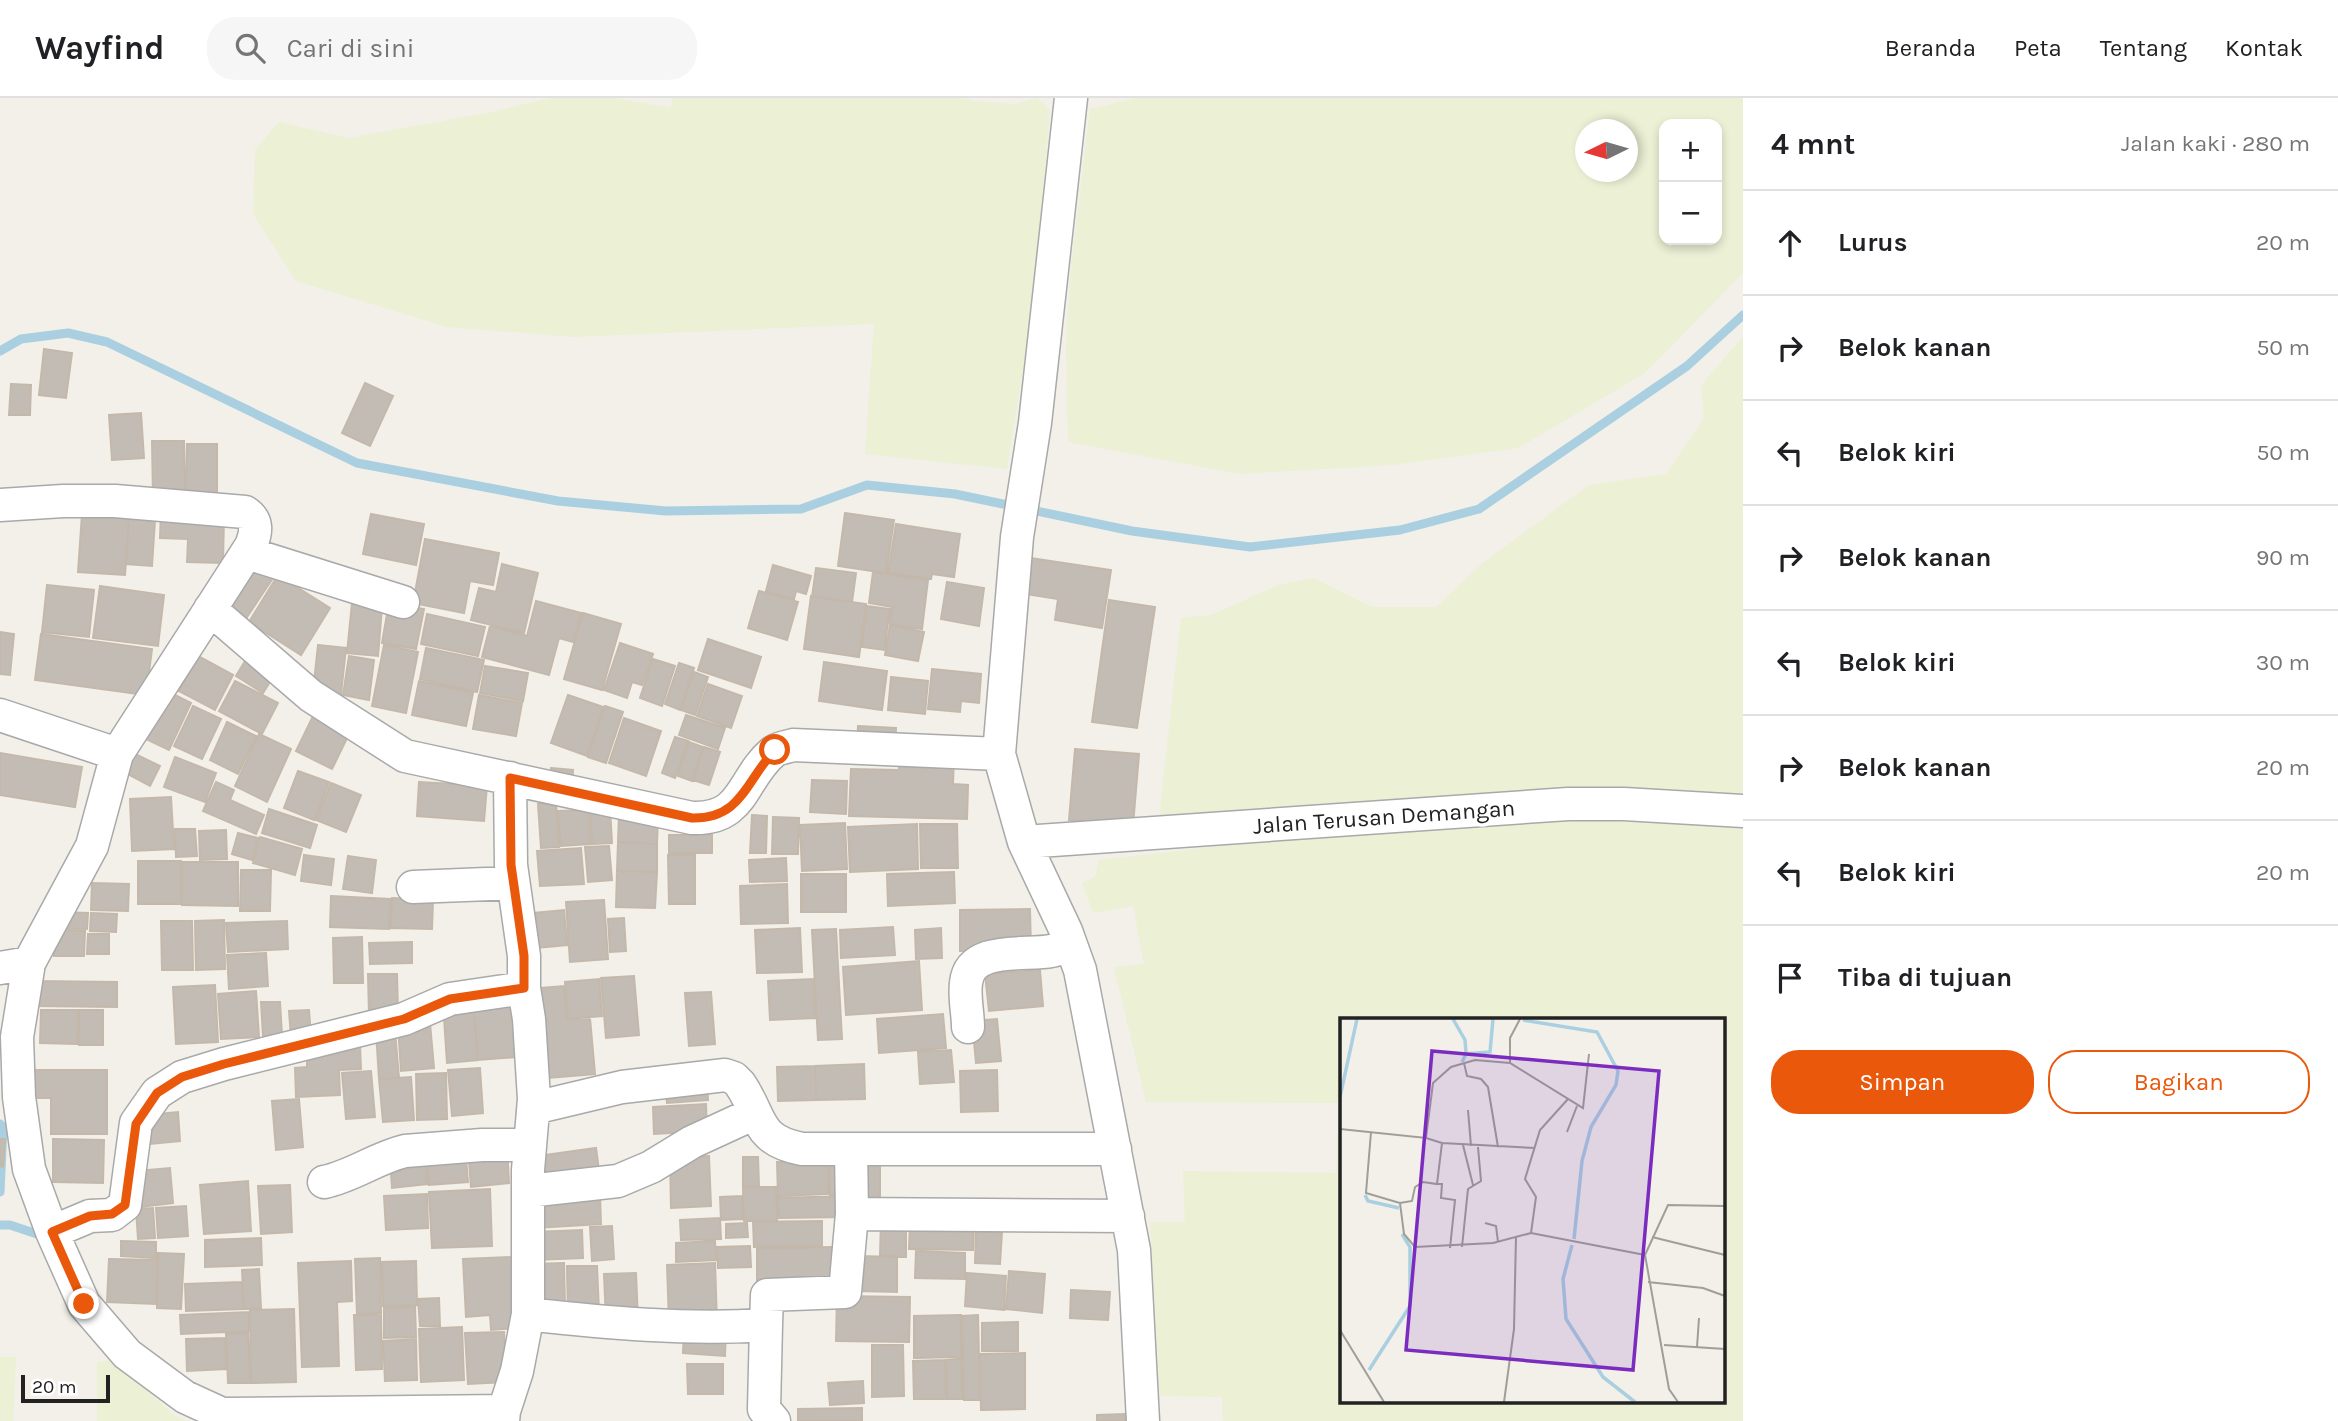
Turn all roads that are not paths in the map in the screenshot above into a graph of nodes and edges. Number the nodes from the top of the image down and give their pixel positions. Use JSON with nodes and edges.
{"nodes":[{"id":1,"x":1071,"y":98,"type":"edge"},
{"id":2,"x":0,"y":505,"type":"edge"},
{"id":3,"x":247,"y":553,"type":"junction"},
{"id":4,"x":403,"y":602,"type":"dead end"},
{"id":5,"x":210,"y":609,"type":"junction"},
{"id":6,"x":0,"y":715,"type":"edge"},
{"id":7,"x":117,"y":754,"type":"junction"},
{"id":8,"x":999,"y":754,"type":"junction"},
{"id":9,"x":510,"y":778,"type":"junction"},
{"id":10,"x":1743,"y":811,"type":"edge"},
{"id":11,"x":1024,"y":842,"type":"junction"},
{"id":12,"x":513,"y":883,"type":"junction"},
{"id":13,"x":413,"y":887,"type":"dead end"},
{"id":14,"x":1069,"y":940,"type":"junction"},
{"id":15,"x":14,"y":966,"type":"edge"},
{"id":16,"x":524,"y":988,"type":"junction"},
{"id":17,"x":968,"y":1027,"type":"dead end"},
{"id":18,"x":534,"y":1108,"type":"junction"},
{"id":19,"x":755,"y":1113,"type":"junction"},
{"id":20,"x":530,"y":1145,"type":"junction"},
{"id":21,"x":850,"y":1149,"type":"junction"},
{"id":22,"x":1115,"y":1149,"type":"junction"},
{"id":23,"x":324,"y":1182,"type":"dead end"},
{"id":24,"x":528,"y":1192,"type":"junction"},
{"id":25,"x":852,"y":1214,"type":"junction"},
{"id":26,"x":1128,"y":1216,"type":"junction"},
{"id":27,"x":52,"y":1232,"type":"junction"},
{"id":28,"x":528,"y":1314,"type":"junction"},
{"id":29,"x":766,"y":1325,"type":"junction"},
{"id":30,"x":503,"y":1416,"type":"edge"},
{"id":31,"x":774,"y":1421,"type":"edge"},
{"id":32,"x":1143,"y":1421,"type":"edge"}],
"edges":[{"from":1,"to":8,"type":"street"},
{"from":2,"to":3,"type":"street"},
{"from":3,"to":4,"type":"street"},
{"from":3,"to":5,"type":"street"},
{"from":5,"to":7,"type":"street"},
{"from":5,"to":9,"type":"street"},
{"from":6,"to":7,"type":"street"},
{"from":7,"to":15,"type":"street"},
{"from":8,"to":9,"type":"street"},
{"from":8,"to":11,"type":"street"},
{"from":9,"to":12,"type":"street"},
{"from":10,"to":11,"type":"street","name":"Jalan Terusan Demangan"},
{"from":11,"to":14,"type":"street"},
{"from":12,"to":13,"type":"street"},
{"from":12,"to":16,"type":"street"},
{"from":14,"to":17,"type":"street"},
{"from":14,"to":22,"type":"street"},
{"from":15,"to":27,"type":"street"},
{"from":16,"to":18,"type":"street"},
{"from":16,"to":27,"type":"street"},
{"from":18,"to":19,"type":"street"},
{"from":18,"to":20,"type":"street"},
{"from":19,"to":21,"type":"street"},
{"from":19,"to":24,"type":"street"},
{"from":20,"to":23,"type":"street"},
{"from":20,"to":24,"type":"street"},
{"from":21,"to":22,"type":"street"},
{"from":21,"to":25,"type":"street"},
{"from":22,"to":26,"type":"street"},
{"from":24,"to":28,"type":"street"},
{"from":25,"to":26,"type":"street"},
{"from":25,"to":29,"type":"street"},
{"from":26,"to":32,"type":"street"},
{"from":27,"to":30,"type":"street"},
{"from":28,"to":29,"type":"street"},
{"from":28,"to":30,"type":"street"},
{"from":29,"to":31,"type":"street"}]}
